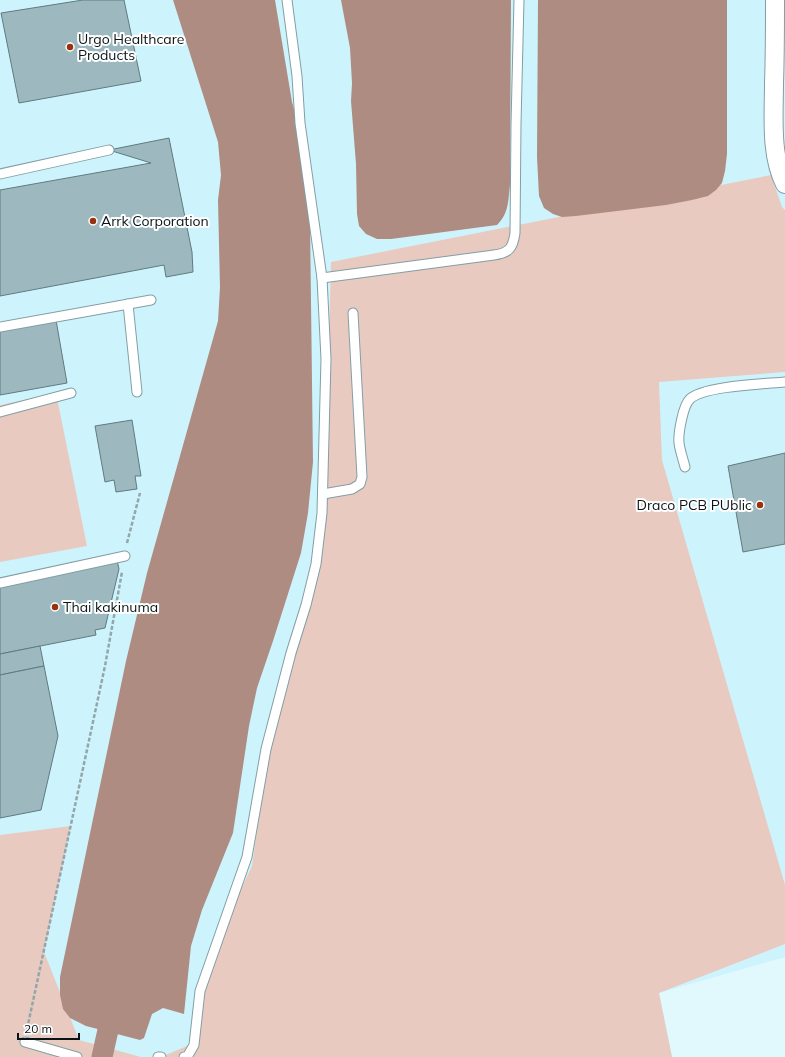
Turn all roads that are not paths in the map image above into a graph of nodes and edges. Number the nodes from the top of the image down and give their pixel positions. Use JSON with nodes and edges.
{"nodes":[{"id":1,"x":287,"y":0,"type":"edge"},
{"id":2,"x":519,"y":0,"type":"edge"},
{"id":3,"x":775,"y":0,"type":"edge"},
{"id":4,"x":109,"y":150,"type":"dead end"},
{"id":5,"x":0,"y":174,"type":"edge"},
{"id":6,"x":785,"y":184,"type":"edge"},
{"id":7,"x":322,"y":278,"type":"junction"},
{"id":8,"x":151,"y":300,"type":"dead end"},
{"id":9,"x":128,"y":304,"type":"junction"},
{"id":10,"x":353,"y":313,"type":"dead end"},
{"id":11,"x":0,"y":327,"type":"edge"},
{"id":12,"x":785,"y":382,"type":"edge"},
{"id":13,"x":137,"y":392,"type":"dead end"},
{"id":14,"x":71,"y":393,"type":"dead end"},
{"id":15,"x":0,"y":412,"type":"edge"},
{"id":16,"x":685,"y":467,"type":"dead end"},
{"id":17,"x":323,"y":494,"type":"junction"},
{"id":18,"x":125,"y":556,"type":"road end"},
{"id":19,"x":0,"y":583,"type":"edge"},
{"id":20,"x":25,"y":1042,"type":"road end"},
{"id":21,"x":77,"y":1057,"type":"edge"},
{"id":22,"x":158,"y":1057,"type":"edge"},
{"id":23,"x":161,"y":1057,"type":"edge"},
{"id":24,"x":184,"y":1057,"type":"edge"}],
"edges":[{"from":1,"to":7,"type":"lane"},
{"from":2,"to":7,"type":"lane"},
{"from":3,"to":6,"type":"street"},
{"from":4,"to":5,"type":"lane"},
{"from":7,"to":17,"type":"lane"},
{"from":8,"to":9,"type":"lane"},
{"from":9,"to":11,"type":"lane"},
{"from":9,"to":13,"type":"lane"},
{"from":10,"to":17,"type":"lane"},
{"from":12,"to":16,"type":"lane"},
{"from":14,"to":15,"type":"lane"},
{"from":17,"to":24,"type":"lane"},
{"from":18,"to":19,"type":"lane"},
{"from":20,"to":21,"type":"lane"},
{"from":22,"to":23,"type":"lane"}]}
